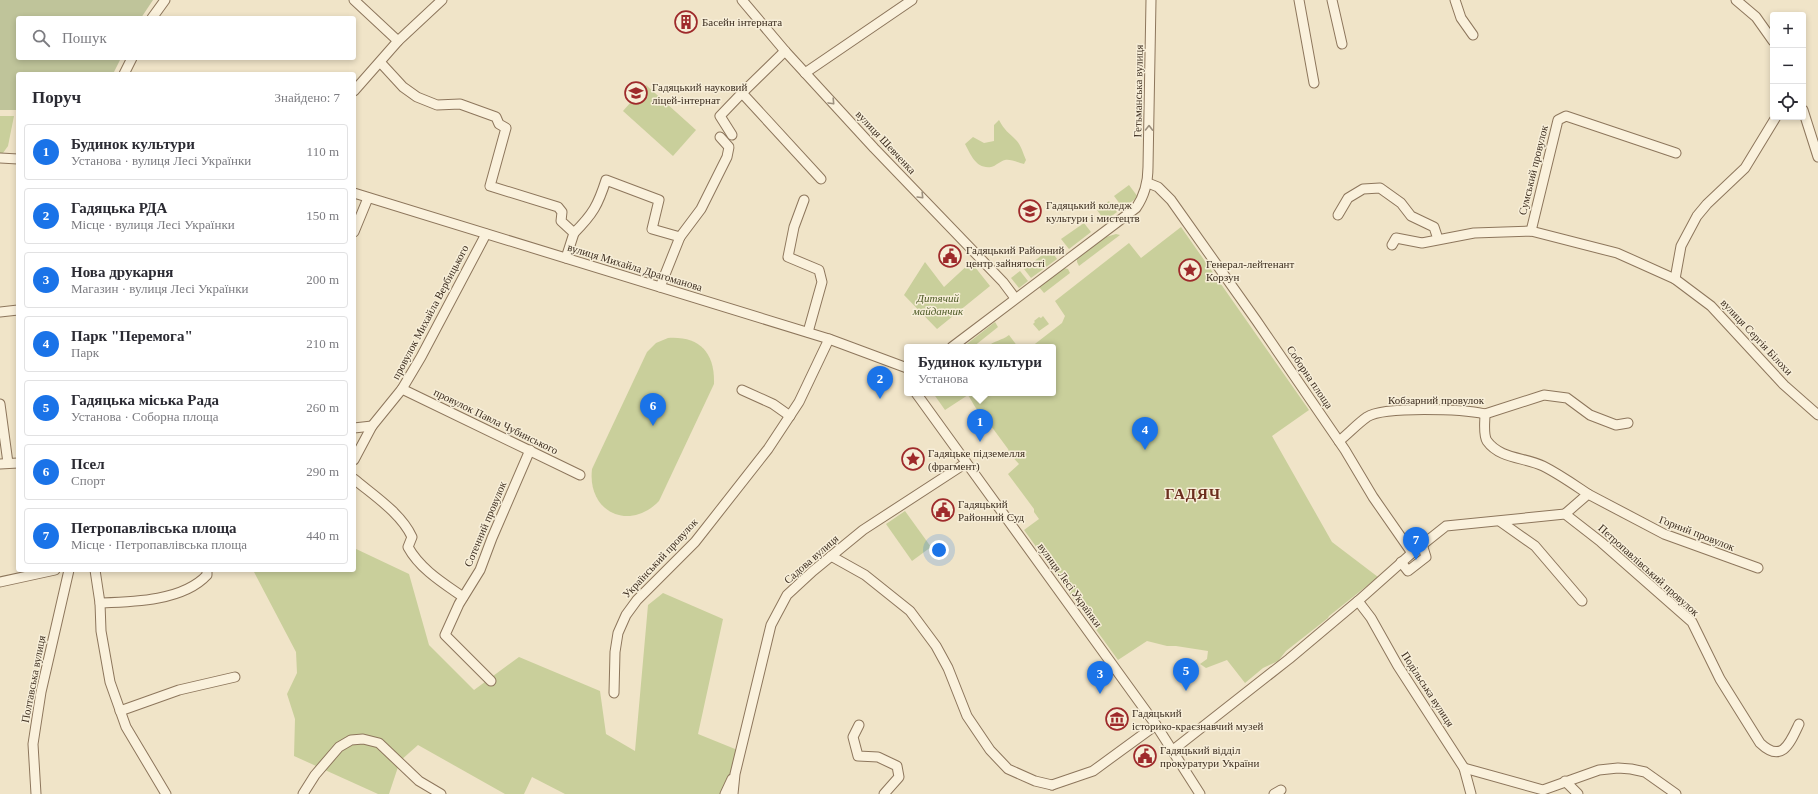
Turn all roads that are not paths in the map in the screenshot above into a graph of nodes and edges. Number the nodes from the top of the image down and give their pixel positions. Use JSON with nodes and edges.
{"nodes":[{"id":1,"x":165,"y":0,"type":"edge"},
{"id":2,"x":354,"y":0,"type":"edge"},
{"id":3,"x":442,"y":0,"type":"edge"},
{"id":4,"x":742,"y":0,"type":"edge"},
{"id":5,"x":912,"y":0,"type":"edge"},
{"id":6,"x":1151,"y":0,"type":"edge"},
{"id":7,"x":1299,"y":0,"type":"edge"},
{"id":8,"x":1332,"y":0,"type":"edge"},
{"id":9,"x":1455,"y":0,"type":"edge"},
{"id":10,"x":1736,"y":0,"type":"edge"},
{"id":11,"x":153,"y":16,"type":"edge"},
{"id":12,"x":1473,"y":35,"type":"dead end"},
{"id":13,"x":1770,"y":37,"type":"edge"},
{"id":14,"x":398,"y":41,"type":"junction"},
{"id":15,"x":1342,"y":44,"type":"dead end"},
{"id":16,"x":785,"y":51,"type":"junction"},
{"id":17,"x":131,"y":60,"type":"edge"},
{"id":18,"x":380,"y":62,"type":"junction"},
{"id":19,"x":125,"y":72,"type":"edge"},
{"id":20,"x":805,"y":73,"type":"junction"},
{"id":21,"x":1314,"y":83,"type":"dead end"},
{"id":22,"x":356,"y":89,"type":"edge"},
{"id":23,"x":742,"y":93,"type":"junction"},
{"id":24,"x":1806,"y":119,"type":"edge"},
{"id":25,"x":1774,"y":120,"type":"edge"},
{"id":26,"x":732,"y":134,"type":"dead end"},
{"id":27,"x":720,"y":137,"type":"dead end"},
{"id":28,"x":1676,"y":153,"type":"dead end"},
{"id":29,"x":1818,"y":157,"type":"edge"},
{"id":30,"x":0,"y":158,"type":"edge"},
{"id":31,"x":16,"y":159,"type":"edge"},
{"id":32,"x":821,"y":179,"type":"dead end"},
{"id":33,"x":1148,"y":183,"type":"junction"},
{"id":34,"x":356,"y":194,"type":"edge"},
{"id":35,"x":368,"y":198,"type":"junction"},
{"id":36,"x":804,"y":200,"type":"dead end"},
{"id":37,"x":1338,"y":215,"type":"dead end"},
{"id":38,"x":356,"y":227,"type":"edge"},
{"id":39,"x":1531,"y":231,"type":"junction"},
{"id":40,"x":574,"y":233,"type":"junction"},
{"id":41,"x":486,"y":234,"type":"junction"},
{"id":42,"x":680,"y":237,"type":"junction"},
{"id":43,"x":1438,"y":239,"type":"junction"},
{"id":44,"x":1392,"y":245,"type":"dead end"},
{"id":45,"x":566,"y":258,"type":"junction"},
{"id":46,"x":1675,"y":279,"type":"junction"},
{"id":47,"x":660,"y":287,"type":"junction"},
{"id":48,"x":1016,"y":298,"type":"junction"},
{"id":49,"x":16,"y":310,"type":"edge"},
{"id":50,"x":0,"y":312,"type":"edge"},
{"id":51,"x":808,"y":332,"type":"junction"},
{"id":52,"x":829,"y":339,"type":"junction"},
{"id":53,"x":956,"y":344,"type":"edge"},
{"id":54,"x":904,"y":367,"type":"edge"},
{"id":55,"x":402,"y":389,"type":"junction"},
{"id":56,"x":742,"y":390,"type":"dead end"},
{"id":57,"x":918,"y":396,"type":"edge"},
{"id":58,"x":0,"y":404,"type":"edge"},
{"id":59,"x":1485,"y":414,"type":"junction"},
{"id":60,"x":1818,"y":414,"type":"edge"},
{"id":61,"x":790,"y":416,"type":"junction"},
{"id":62,"x":1628,"y":423,"type":"dead end"},
{"id":63,"x":372,"y":426,"type":"junction"},
{"id":64,"x":356,"y":428,"type":"edge"},
{"id":65,"x":1339,"y":441,"type":"junction"},
{"id":66,"x":530,"y":450,"type":"junction"},
{"id":67,"x":356,"y":456,"type":"edge"},
{"id":68,"x":4,"y":463,"type":"edge"},
{"id":69,"x":16,"y":463,"type":"edge"},
{"id":70,"x":966,"y":463,"type":"junction"},
{"id":71,"x":580,"y":475,"type":"dead end"},
{"id":72,"x":356,"y":481,"type":"edge"},
{"id":73,"x":1588,"y":494,"type":"junction"},
{"id":74,"x":1565,"y":514,"type":"junction"},
{"id":75,"x":1501,"y":522,"type":"junction"},
{"id":76,"x":1422,"y":544,"type":"junction"},
{"id":77,"x":1412,"y":553,"type":"junction"},
{"id":78,"x":831,"y":556,"type":"junction"},
{"id":79,"x":1401,"y":562,"type":"junction"},
{"id":80,"x":1758,"y":568,"type":"dead end"},
{"id":81,"x":46,"y":572,"type":"edge"},
{"id":82,"x":69,"y":572,"type":"edge"},
{"id":83,"x":95,"y":572,"type":"edge"},
{"id":84,"x":207,"y":572,"type":"edge"},
{"id":85,"x":0,"y":582,"type":"edge"},
{"id":86,"x":464,"y":597,"type":"junction"},
{"id":87,"x":1358,"y":601,"type":"junction"},
{"id":88,"x":1582,"y":601,"type":"dead end"},
{"id":89,"x":100,"y":603,"type":"junction"},
{"id":90,"x":235,"y":677,"type":"dead end"},
{"id":91,"x":491,"y":681,"type":"dead end"},
{"id":92,"x":614,"y":693,"type":"dead end"},
{"id":93,"x":120,"y":711,"type":"junction"},
{"id":94,"x":1799,"y":724,"type":"dead end"},
{"id":95,"x":859,"y":725,"type":"dead end"},
{"id":96,"x":1156,"y":726,"type":"junction"},
{"id":97,"x":1173,"y":750,"type":"junction"},
{"id":98,"x":1464,"y":768,"type":"junction"},
{"id":99,"x":735,"y":774,"type":"junction"},
{"id":100,"x":1565,"y":782,"type":"junction"},
{"id":101,"x":1053,"y":790,"type":"edge"},
{"id":102,"x":1544,"y":792,"type":"edge"},
{"id":103,"x":36,"y":794,"type":"edge"},
{"id":104,"x":166,"y":794,"type":"edge"},
{"id":105,"x":303,"y":794,"type":"edge"},
{"id":106,"x":441,"y":794,"type":"edge"},
{"id":107,"x":725,"y":794,"type":"edge"},
{"id":108,"x":733,"y":794,"type":"edge"},
{"id":109,"x":884,"y":794,"type":"edge"},
{"id":110,"x":1200,"y":794,"type":"edge"},
{"id":111,"x":1471,"y":794,"type":"edge"},
{"id":112,"x":1578,"y":794,"type":"edge"},
{"id":113,"x":1676,"y":794,"type":"edge"}],
"edges":[{"from":1,"to":11,"type":"street"},
{"from":2,"to":14,"type":"street"},
{"from":3,"to":14,"type":"street"},
{"from":4,"to":16,"type":"street","name":"вулиця Шевченка"},
{"from":5,"to":20,"type":"street"},
{"from":33,"to":6,"type":"street","name":"Гетьманська вулиця","one_way":true},
{"from":7,"to":21,"type":"street"},
{"from":8,"to":15,"type":"street"},
{"from":9,"to":12,"type":"street"},
{"from":10,"to":13,"type":"street"},
{"from":14,"to":18,"type":"street"},
{"from":16,"to":20,"type":"street","name":"вулиця Шевченка"},
{"from":16,"to":23,"type":"street"},
{"from":17,"to":19,"type":"street"},
{"from":18,"to":22,"type":"street"},
{"from":18,"to":40,"type":"street"},
{"from":20,"to":48,"type":"street","name":"вулиця Шевченка","one_way":true},
{"from":23,"to":26,"type":"street"},
{"from":23,"to":32,"type":"street"},
{"from":24,"to":29,"type":"street"},
{"from":25,"to":46,"type":"street"},
{"from":27,"to":42,"type":"street"},
{"from":28,"to":39,"type":"street","name":"Сумський провулок"},
{"from":30,"to":31,"type":"street"},
{"from":33,"to":48,"type":"street"},
{"from":33,"to":65,"type":"street","name":"Соборна площа"},
{"from":34,"to":35,"type":"street","name":"вулиця Михайла Драгоманова"},
{"from":35,"to":38,"type":"street"},
{"from":35,"to":41,"type":"street","name":"вулиця Михайла Драгоманова"},
{"from":36,"to":51,"type":"street"},
{"from":37,"to":43,"type":"street"},
{"from":39,"to":43,"type":"street","name":"Сумський провулок"},
{"from":39,"to":46,"type":"street","name":"Сумський провулок"},
{"from":40,"to":42,"type":"street"},
{"from":40,"to":45,"type":"street"},
{"from":41,"to":45,"type":"street","name":"вулиця Михайла Драгоманова"},
{"from":41,"to":55,"type":"street","name":"провулок Михайла Вербицького"},
{"from":42,"to":47,"type":"street"},
{"from":43,"to":44,"type":"street","name":"Сумський провулок"},
{"from":45,"to":47,"type":"street","name":"вулиця Михайла Драгоманова"},
{"from":46,"to":60,"type":"street","name":"вулиця Сергія Білохи"},
{"from":47,"to":51,"type":"street","name":"вулиця Михайла Драгоманова"},
{"from":48,"to":53,"type":"street"},
{"from":49,"to":50,"type":"street"},
{"from":51,"to":52,"type":"street","name":"вулиця Михайла Драгоманова"},
{"from":52,"to":54,"type":"street","name":"вулиця Михайла Драгоманова"},
{"from":52,"to":61,"type":"street","name":"Український провулок"},
{"from":55,"to":63,"type":"street","name":"провулок Михайла Вербицького"},
{"from":55,"to":66,"type":"street","name":"провулок Павла Чубинського"},
{"from":56,"to":61,"type":"street"},
{"from":57,"to":70,"type":"street","name":"вулиця Лесі Українки"},
{"from":58,"to":68,"type":"street"},
{"from":59,"to":62,"type":"street","name":"Кобзарний провулок"},
{"from":59,"to":65,"type":"street","name":"Кобзарний провулок"},
{"from":59,"to":73,"type":"street","name":"Горний провулок"},
{"from":61,"to":92,"type":"street","name":"Український провулок"},
{"from":63,"to":64,"type":"street"},
{"from":63,"to":67,"type":"street","name":"провулок Михайла Вербицького"},
{"from":65,"to":77,"type":"street","name":"Соборна площа"},
{"from":66,"to":71,"type":"street","name":"провулок Павла Чубинського"},
{"from":66,"to":86,"type":"street","name":"Сотенний провулок"},
{"from":68,"to":69,"type":"street"},
{"from":70,"to":78,"type":"street","name":"Садова вулиця"},
{"from":70,"to":96,"type":"street","name":"вулиця Лесі Українки"},
{"from":72,"to":86,"type":"street"},
{"from":73,"to":74,"type":"street"},
{"from":73,"to":80,"type":"street","name":"Горний провулок"},
{"from":74,"to":75,"type":"street"},
{"from":74,"to":94,"type":"street","name":"Петропавлівський провулок"},
{"from":75,"to":76,"type":"street"},
{"from":75,"to":88,"type":"street"},
{"from":76,"to":77,"type":"street"},
{"from":76,"to":79,"type":"street"},
{"from":77,"to":79,"type":"street"},
{"from":78,"to":99,"type":"street","name":"Садова вулиця"},
{"from":78,"to":101,"type":"street"},
{"from":79,"to":87,"type":"street"},
{"from":81,"to":85,"type":"street"},
{"from":82,"to":103,"type":"street","name":"Полтавська вулиця"},
{"from":83,"to":89,"type":"street"},
{"from":84,"to":89,"type":"street"},
{"from":86,"to":91,"type":"street","name":"Сотенний провулок"},
{"from":87,"to":97,"type":"street"},
{"from":87,"to":98,"type":"street","name":"Подільська вулиця"},
{"from":89,"to":93,"type":"street"},
{"from":90,"to":93,"type":"street"},
{"from":93,"to":104,"type":"street"},
{"from":95,"to":109,"type":"street"},
{"from":96,"to":97,"type":"street","name":"вулиця Лесі Українки"},
{"from":96,"to":101,"type":"street"},
{"from":97,"to":110,"type":"street","name":"вулиця Лесі Українки"},
{"from":98,"to":102,"type":"street"},
{"from":98,"to":111,"type":"street","name":"Подільська вулиця"},
{"from":99,"to":107,"type":"street","name":"Садова вулиця"},
{"from":99,"to":108,"type":"street","name":"Садова вулиця"},
{"from":100,"to":102,"type":"street"},
{"from":100,"to":112,"type":"street"},
{"from":100,"to":113,"type":"street"},
{"from":105,"to":106,"type":"street"}]}
